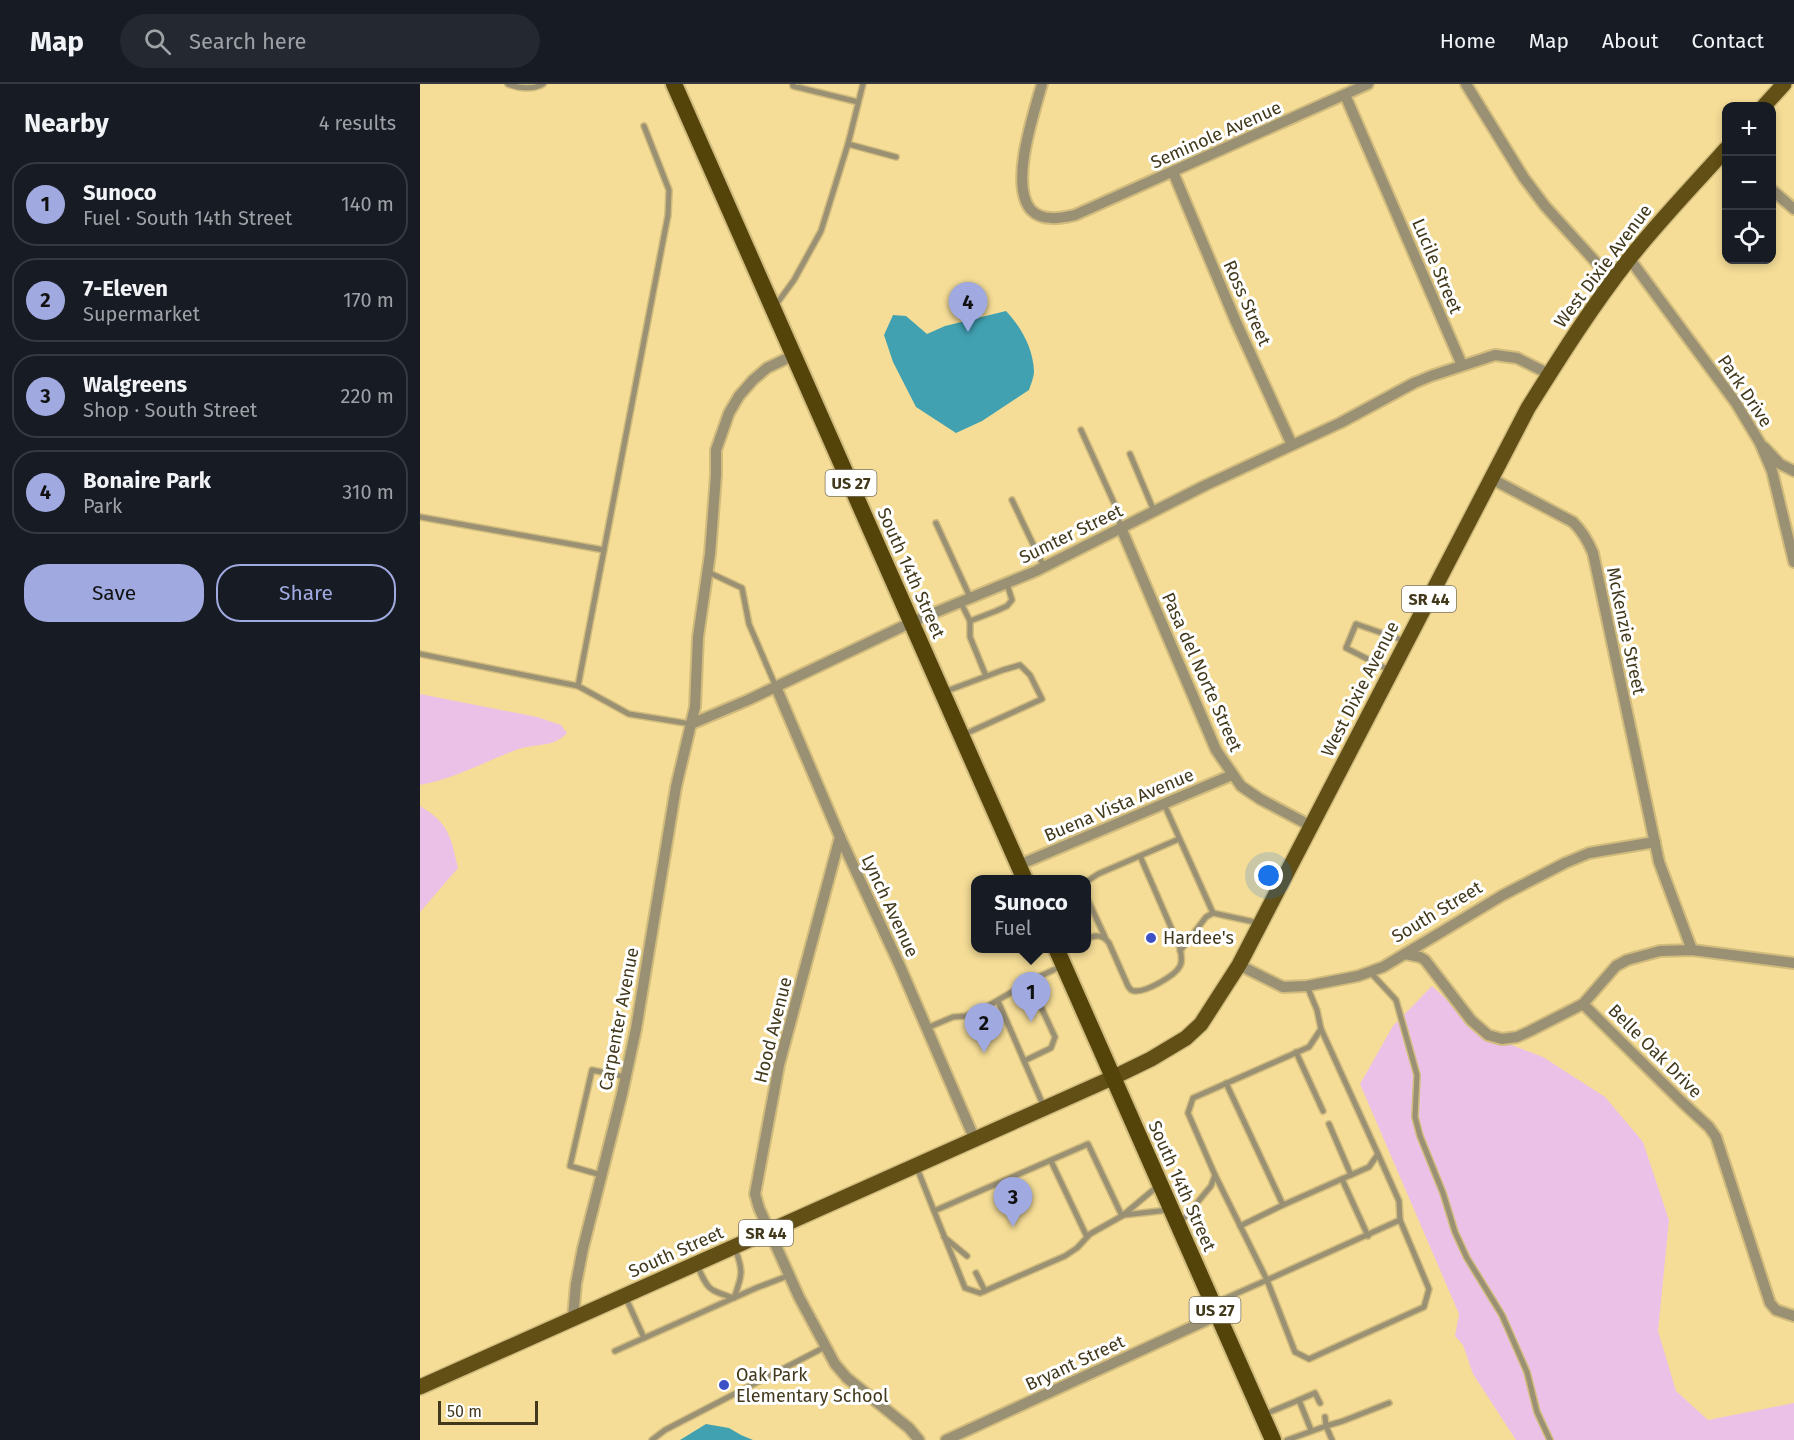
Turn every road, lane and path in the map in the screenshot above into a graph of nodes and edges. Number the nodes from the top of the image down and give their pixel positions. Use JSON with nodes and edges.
{"nodes":[{"id":1,"x":508,"y":84,"type":"edge"},
{"id":2,"x":674,"y":84,"type":"edge"},
{"id":3,"x":793,"y":84,"type":"edge"},
{"id":4,"x":863,"y":84,"type":"edge"},
{"id":5,"x":1042,"y":84,"type":"edge"},
{"id":6,"x":1368,"y":84,"type":"edge"},
{"id":7,"x":1466,"y":84,"type":"edge"},
{"id":8,"x":1784,"y":84,"type":"edge"},
{"id":9,"x":540,"y":85,"type":"edge"},
{"id":10,"x":1345,"y":94,"type":"junction"},
{"id":11,"x":858,"y":102,"type":"junction"},
{"id":12,"x":1768,"y":102,"type":"edge"},
{"id":13,"x":644,"y":126,"type":"dead end"},
{"id":14,"x":849,"y":144,"type":"junction"},
{"id":15,"x":1722,"y":154,"type":"edge"},
{"id":16,"x":897,"y":157,"type":"dead end"},
{"id":17,"x":1173,"y":172,"type":"junction"},
{"id":18,"x":1776,"y":193,"type":"edge"},
{"id":19,"x":1793,"y":206,"type":"edge"},
{"id":20,"x":1629,"y":258,"type":"junction"},
{"id":21,"x":1612,"y":280,"type":"junction"},
{"id":22,"x":774,"y":309,"type":"junction"},
{"id":23,"x":794,"y":355,"type":"junction"},
{"id":24,"x":1462,"y":365,"type":"junction"},
{"id":25,"x":1549,"y":374,"type":"junction"},
{"id":26,"x":1081,"y":429,"type":"dead end"},
{"id":27,"x":1760,"y":442,"type":"junction"},
{"id":28,"x":1292,"y":445,"type":"junction"},
{"id":29,"x":1130,"y":454,"type":"dead end"},
{"id":30,"x":1794,"y":471,"type":"edge"},
{"id":31,"x":1491,"y":479,"type":"junction"},
{"id":32,"x":1012,"y":500,"type":"dead end"},
{"id":33,"x":1154,"y":511,"type":"junction"},
{"id":34,"x":420,"y":517,"type":"edge"},
{"id":35,"x":936,"y":523,"type":"dead end"},
{"id":36,"x":1121,"y":528,"type":"junction"},
{"id":37,"x":1793,"y":548,"type":"edge"},
{"id":38,"x":604,"y":550,"type":"junction"},
{"id":39,"x":1794,"y":562,"type":"edge"},
{"id":40,"x":1044,"y":567,"type":"junction"},
{"id":41,"x":708,"y":572,"type":"junction"},
{"id":42,"x":1007,"y":584,"type":"junction"},
{"id":43,"x":966,"y":601,"type":"junction"},
{"id":44,"x":970,"y":621,"type":"junction"},
{"id":45,"x":912,"y":622,"type":"junction"},
{"id":46,"x":1407,"y":642,"type":"junction"},
{"id":47,"x":420,"y":654,"type":"edge"},
{"id":48,"x":1391,"y":672,"type":"junction"},
{"id":49,"x":986,"y":676,"type":"junction"},
{"id":50,"x":578,"y":686,"type":"junction"},
{"id":51,"x":776,"y":687,"type":"junction"},
{"id":52,"x":943,"y":693,"type":"junction"},
{"id":53,"x":691,"y":724,"type":"junction"},
{"id":54,"x":962,"y":736,"type":"junction"},
{"id":55,"x":1232,"y":775,"type":"junction"},
{"id":56,"x":1164,"y":804,"type":"junction"},
{"id":57,"x":1311,"y":826,"type":"junction"},
{"id":58,"x":840,"y":837,"type":"junction"},
{"id":59,"x":1179,"y":839,"type":"junction"},
{"id":60,"x":1655,"y":842,"type":"junction"},
{"id":61,"x":1140,"y":856,"type":"junction"},
{"id":62,"x":1022,"y":872,"type":"edge"},
{"id":63,"x":1091,"y":879,"type":"edge"},
{"id":64,"x":1091,"y":907,"type":"edge"},
{"id":65,"x":1213,"y":913,"type":"junction"},
{"id":66,"x":1260,"y":924,"type":"junction"},
{"id":67,"x":1105,"y":937,"type":"junction"},
{"id":68,"x":1091,"y":938,"type":"edge"},
{"id":69,"x":1180,"y":951,"type":"junction"},
{"id":70,"x":1692,"y":951,"type":"junction"},
{"id":71,"x":1061,"y":954,"type":"edge"},
{"id":72,"x":1405,"y":954,"type":"junction"},
{"id":73,"x":1794,"y":963,"type":"edge"},
{"id":74,"x":1239,"y":965,"type":"junction"},
{"id":75,"x":1370,"y":972,"type":"junction"},
{"id":76,"x":1029,"y":981,"type":"junction"},
{"id":77,"x":1308,"y":986,"type":"junction"},
{"id":78,"x":998,"y":1001,"type":"junction"},
{"id":79,"x":1583,"y":1004,"type":"junction"},
{"id":80,"x":927,"y":1029,"type":"junction"},
{"id":81,"x":1321,"y":1029,"type":"junction"},
{"id":82,"x":1296,"y":1052,"type":"junction"},
{"id":83,"x":1024,"y":1061,"type":"junction"},
{"id":84,"x":626,"y":1077,"type":"junction"},
{"id":85,"x":1112,"y":1078,"type":"junction"},
{"id":86,"x":1226,"y":1083,"type":"junction"},
{"id":87,"x":1044,"y":1109,"type":"junction"},
{"id":88,"x":1323,"y":1111,"type":"dead end"},
{"id":89,"x":1329,"y":1124,"type":"dead end"},
{"id":90,"x":975,"y":1140,"type":"junction"},
{"id":91,"x":1378,"y":1154,"type":"junction"},
{"id":92,"x":1051,"y":1161,"type":"junction"},
{"id":93,"x":916,"y":1166,"type":"junction"},
{"id":94,"x":602,"y":1175,"type":"junction"},
{"id":95,"x":1215,"y":1175,"type":"junction"},
{"id":96,"x":1351,"y":1175,"type":"junction"},
{"id":97,"x":1342,"y":1179,"type":"junction"},
{"id":98,"x":1160,"y":1184,"type":"junction"},
{"id":99,"x":1283,"y":1205,"type":"junction"},
{"id":100,"x":934,"y":1211,"type":"junction"},
{"id":101,"x":1122,"y":1216,"type":"junction"},
{"id":102,"x":1175,"y":1218,"type":"junction"},
{"id":103,"x":1400,"y":1220,"type":"junction"},
{"id":104,"x":1240,"y":1226,"type":"junction"},
{"id":105,"x":770,"y":1231,"type":"junction"},
{"id":106,"x":943,"y":1236,"type":"junction"},
{"id":107,"x":1368,"y":1236,"type":"junction"},
{"id":108,"x":1087,"y":1237,"type":"junction"},
{"id":109,"x":734,"y":1247,"type":"junction"},
{"id":110,"x":967,"y":1256,"type":"dead end"},
{"id":111,"x":697,"y":1264,"type":"junction"},
{"id":112,"x":976,"y":1273,"type":"dead end"},
{"id":113,"x":790,"y":1275,"type":"junction"},
{"id":114,"x":1267,"y":1280,"type":"junction"},
{"id":115,"x":985,"y":1291,"type":"junction"},
{"id":116,"x":625,"y":1296,"type":"junction"},
{"id":117,"x":734,"y":1298,"type":"junction"},
{"id":118,"x":1216,"y":1310,"type":"junction"},
{"id":119,"x":1794,"y":1316,"type":"edge"},
{"id":120,"x":573,"y":1318,"type":"junction"},
{"id":121,"x":644,"y":1338,"type":"junction"},
{"id":122,"x":825,"y":1347,"type":"junction"},
{"id":123,"x":615,"y":1351,"type":"dead end"},
{"id":124,"x":420,"y":1387,"type":"edge"},
{"id":125,"x":1299,"y":1400,"type":"junction"},
{"id":126,"x":1320,"y":1403,"type":"dead end"},
{"id":127,"x":1389,"y":1403,"type":"dead end"},
{"id":128,"x":1262,"y":1415,"type":"junction"},
{"id":129,"x":1325,"y":1417,"type":"dead end"},
{"id":130,"x":1326,"y":1426,"type":"junction"},
{"id":131,"x":1311,"y":1430,"type":"junction"},
{"id":132,"x":652,"y":1440,"type":"edge"},
{"id":133,"x":919,"y":1440,"type":"edge"},
{"id":134,"x":946,"y":1440,"type":"edge"},
{"id":135,"x":1272,"y":1440,"type":"edge"},
{"id":136,"x":1287,"y":1440,"type":"edge"},
{"id":137,"x":1332,"y":1440,"type":"edge"},
{"id":138,"x":1550,"y":1440,"type":"edge"}],
"edges":[{"from":1,"to":9,"type":"lane"},
{"from":2,"to":22,"type":"highway","name":"South 14th Street","number":"US 27"},
{"from":3,"to":11,"type":"lane"},
{"from":4,"to":11,"type":"lane"},
{"from":5,"to":17,"type":"street","name":"Seminole Avenue"},
{"from":6,"to":10,"type":"street","name":"Seminole Avenue"},
{"from":7,"to":21,"type":"street"},
{"from":8,"to":12,"type":"main road"},
{"from":10,"to":17,"type":"street","name":"Seminole Avenue"},
{"from":10,"to":24,"type":"street","name":"Lucile Street"},
{"from":11,"to":14,"type":"lane"},
{"from":13,"to":38,"type":"lane"},
{"from":14,"to":16,"type":"lane"},
{"from":14,"to":22,"type":"lane"},
{"from":15,"to":20,"type":"main road","name":"West Dixie Avenue","number":"SR 44"},
{"from":17,"to":28,"type":"street","name":"Ross Street"},
{"from":18,"to":19,"type":"street"},
{"from":20,"to":21,"type":"main road","name":"West Dixie Avenue","number":"SR 44"},
{"from":20,"to":27,"type":"street","name":"Park Drive"},
{"from":21,"to":25,"type":"main road","name":"West Dixie Avenue","number":"SR 44"},
{"from":22,"to":23,"type":"highway","name":"South 14th Street","number":"US 27"},
{"from":23,"to":41,"type":"street"},
{"from":23,"to":45,"type":"highway","name":"South 14th Street","number":"US 27"},
{"from":24,"to":25,"type":"street"},
{"from":24,"to":28,"type":"street","name":"Sumter Street"},
{"from":25,"to":31,"type":"main road","name":"West Dixie Avenue","number":"SR 44"},
{"from":26,"to":36,"type":"lane"},
{"from":27,"to":30,"type":"street"},
{"from":27,"to":37,"type":"street","name":"Park Drive"},
{"from":28,"to":33,"type":"street","name":"Sumter Street"},
{"from":29,"to":33,"type":"lane"},
{"from":31,"to":46,"type":"main road","name":"West Dixie Avenue","number":"SR 44"},
{"from":31,"to":60,"type":"street","name":"McKenzie Street"},
{"from":32,"to":40,"type":"lane"},
{"from":33,"to":36,"type":"street","name":"Sumter Street"},
{"from":34,"to":38,"type":"lane"},
{"from":35,"to":43,"type":"lane"},
{"from":36,"to":40,"type":"street","name":"Sumter Street"},
{"from":36,"to":55,"type":"street","name":"Pasa del Norte Street"},
{"from":37,"to":39,"type":"street","name":"Park Drive"},
{"from":38,"to":50,"type":"lane"},
{"from":40,"to":42,"type":"street","name":"Sumter Street"},
{"from":41,"to":51,"type":"lane"},
{"from":41,"to":53,"type":"street"},
{"from":42,"to":43,"type":"street","name":"Sumter Street"},
{"from":42,"to":44,"type":"lane"},
{"from":43,"to":44,"type":"lane"},
{"from":43,"to":45,"type":"street","name":"Sumter Street"},
{"from":44,"to":49,"type":"lane"},
{"from":45,"to":51,"type":"street","name":"Sumter Street"},
{"from":45,"to":52,"type":"highway","name":"South 14th Street","number":"US 27"},
{"from":46,"to":48,"type":"main road","name":"West Dixie Avenue","number":"SR 44"},
{"from":46,"to":48,"type":"lane"},
{"from":47,"to":50,"type":"lane"},
{"from":48,"to":57,"type":"main road","name":"West Dixie Avenue","number":"SR 44"},
{"from":49,"to":52,"type":"lane"},
{"from":49,"to":54,"type":"lane"},
{"from":50,"to":53,"type":"lane"},
{"from":51,"to":53,"type":"street","name":"Sumter Street"},
{"from":51,"to":58,"type":"street","name":"Lynch Avenue"},
{"from":52,"to":54,"type":"highway","name":"South 14th Street","number":"US 27"},
{"from":53,"to":84,"type":"street","name":"Carpenter Avenue"},
{"from":54,"to":62,"type":"highway","name":"South 14th Street","number":"US 27"},
{"from":55,"to":56,"type":"street","name":"Buena Vista Avenue"},
{"from":55,"to":57,"type":"street","name":"Pasa del Norte Street"},
{"from":56,"to":59,"type":"lane"},
{"from":56,"to":62,"type":"street","name":"Buena Vista Avenue"},
{"from":57,"to":66,"type":"main road","name":"West Dixie Avenue","number":"SR 44"},
{"from":58,"to":80,"type":"street","name":"Lynch Avenue"},
{"from":58,"to":105,"type":"street","name":"Hood Avenue"},
{"from":59,"to":61,"type":"lane"},
{"from":59,"to":65,"type":"lane"},
{"from":60,"to":70,"type":"street","name":"McKenzie Street"},
{"from":60,"to":72,"type":"street","name":"South Street"},
{"from":61,"to":63,"type":"lane"},
{"from":61,"to":69,"type":"lane"},
{"from":64,"to":67,"type":"lane"},
{"from":65,"to":66,"type":"lane"},
{"from":65,"to":69,"type":"lane"},
{"from":66,"to":74,"type":"main road","name":"West Dixie Avenue","number":"SR 44"},
{"from":67,"to":68,"type":"lane"},
{"from":67,"to":69,"type":"lane"},
{"from":70,"to":73,"type":"street"},
{"from":70,"to":79,"type":"street"},
{"from":71,"to":76,"type":"lane"},
{"from":71,"to":85,"type":"highway","name":"South 14th Street","number":"US 27"},
{"from":72,"to":75,"type":"street","name":"South Street"},
{"from":72,"to":79,"type":"street","name":"Belle Oak Drive"},
{"from":74,"to":77,"type":"street","name":"South Street"},
{"from":74,"to":85,"type":"main road","name":"West Dixie Avenue","number":"SR 44"},
{"from":75,"to":77,"type":"street","name":"South Street"},
{"from":75,"to":138,"type":"lane"},
{"from":76,"to":78,"type":"lane"},
{"from":76,"to":83,"type":"lane"},
{"from":77,"to":81,"type":"lane"},
{"from":78,"to":80,"type":"lane"},
{"from":78,"to":83,"type":"lane"},
{"from":79,"to":119,"type":"street","name":"Belle Oak Drive"},
{"from":80,"to":90,"type":"street","name":"Lynch Avenue"},
{"from":81,"to":82,"type":"lane"},
{"from":81,"to":91,"type":"lane"},
{"from":82,"to":86,"type":"lane"},
{"from":82,"to":88,"type":"lane"},
{"from":83,"to":87,"type":"lane"},
{"from":84,"to":94,"type":"street","name":"Carpenter Avenue"},
{"from":84,"to":94,"type":"lane"},
{"from":85,"to":87,"type":"main road","name":"South Street","number":"SR 44"},
{"from":85,"to":98,"type":"highway","name":"South 14th Street","number":"US 27"},
{"from":86,"to":95,"type":"lane"},
{"from":86,"to":99,"type":"lane"},
{"from":87,"to":90,"type":"main road","name":"South Street","number":"SR 44"},
{"from":89,"to":96,"type":"lane"},
{"from":90,"to":93,"type":"main road","name":"South Street","number":"SR 44"},
{"from":91,"to":96,"type":"lane"},
{"from":91,"to":103,"type":"lane"},
{"from":92,"to":100,"type":"lane"},
{"from":92,"to":101,"type":"lane"},
{"from":92,"to":108,"type":"lane"},
{"from":93,"to":100,"type":"lane"},
{"from":93,"to":105,"type":"main road","name":"South Street","number":"SR 44"},
{"from":94,"to":120,"type":"street","name":"Carpenter Avenue"},
{"from":95,"to":102,"type":"lane"},
{"from":95,"to":104,"type":"lane"},
{"from":96,"to":97,"type":"lane"},
{"from":97,"to":99,"type":"lane"},
{"from":97,"to":107,"type":"lane"},
{"from":98,"to":101,"type":"lane"},
{"from":98,"to":102,"type":"highway","name":"South 14th Street","number":"US 27"},
{"from":99,"to":104,"type":"lane"},
{"from":100,"to":106,"type":"lane"},
{"from":101,"to":102,"type":"lane"},
{"from":101,"to":108,"type":"lane"},
{"from":102,"to":118,"type":"highway","name":"South 14th Street","number":"US 27"},
{"from":103,"to":107,"type":"lane"},
{"from":103,"to":114,"type":"lane"},
{"from":104,"to":114,"type":"lane"},
{"from":105,"to":109,"type":"main road","name":"South Street","number":"SR 44"},
{"from":105,"to":113,"type":"street","name":"Hood Avenue"},
{"from":106,"to":110,"type":"lane"},
{"from":106,"to":115,"type":"lane"},
{"from":107,"to":114,"type":"lane"},
{"from":108,"to":115,"type":"lane"},
{"from":109,"to":111,"type":"main road","name":"South Street","number":"SR 44"},
{"from":109,"to":117,"type":"lane"},
{"from":111,"to":116,"type":"main road","name":"South Street","number":"SR 44"},
{"from":111,"to":117,"type":"lane"},
{"from":112,"to":115,"type":"lane"},
{"from":113,"to":117,"type":"lane"},
{"from":113,"to":122,"type":"street","name":"Hood Avenue"},
{"from":114,"to":118,"type":"lane"},
{"from":116,"to":120,"type":"main road","name":"South Street","number":"SR 44"},
{"from":116,"to":121,"type":"lane"},
{"from":117,"to":121,"type":"lane"},
{"from":118,"to":128,"type":"highway","name":"South 14th Street","number":"US 27"},
{"from":118,"to":134,"type":"street","name":"Bryant Street"},
{"from":120,"to":124,"type":"main road","name":"South Street","number":"SR 44"},
{"from":121,"to":123,"type":"lane"},
{"from":122,"to":132,"type":"lane"},
{"from":122,"to":133,"type":"street","name":"Hood Avenue"},
{"from":125,"to":126,"type":"lane"},
{"from":125,"to":128,"type":"lane"},
{"from":125,"to":131,"type":"lane"},
{"from":127,"to":130,"type":"lane"},
{"from":128,"to":135,"type":"highway","name":"South 14th Street","number":"US 27"},
{"from":129,"to":130,"type":"lane"},
{"from":130,"to":131,"type":"lane"},
{"from":130,"to":137,"type":"lane"},
{"from":131,"to":136,"type":"lane"}]}
